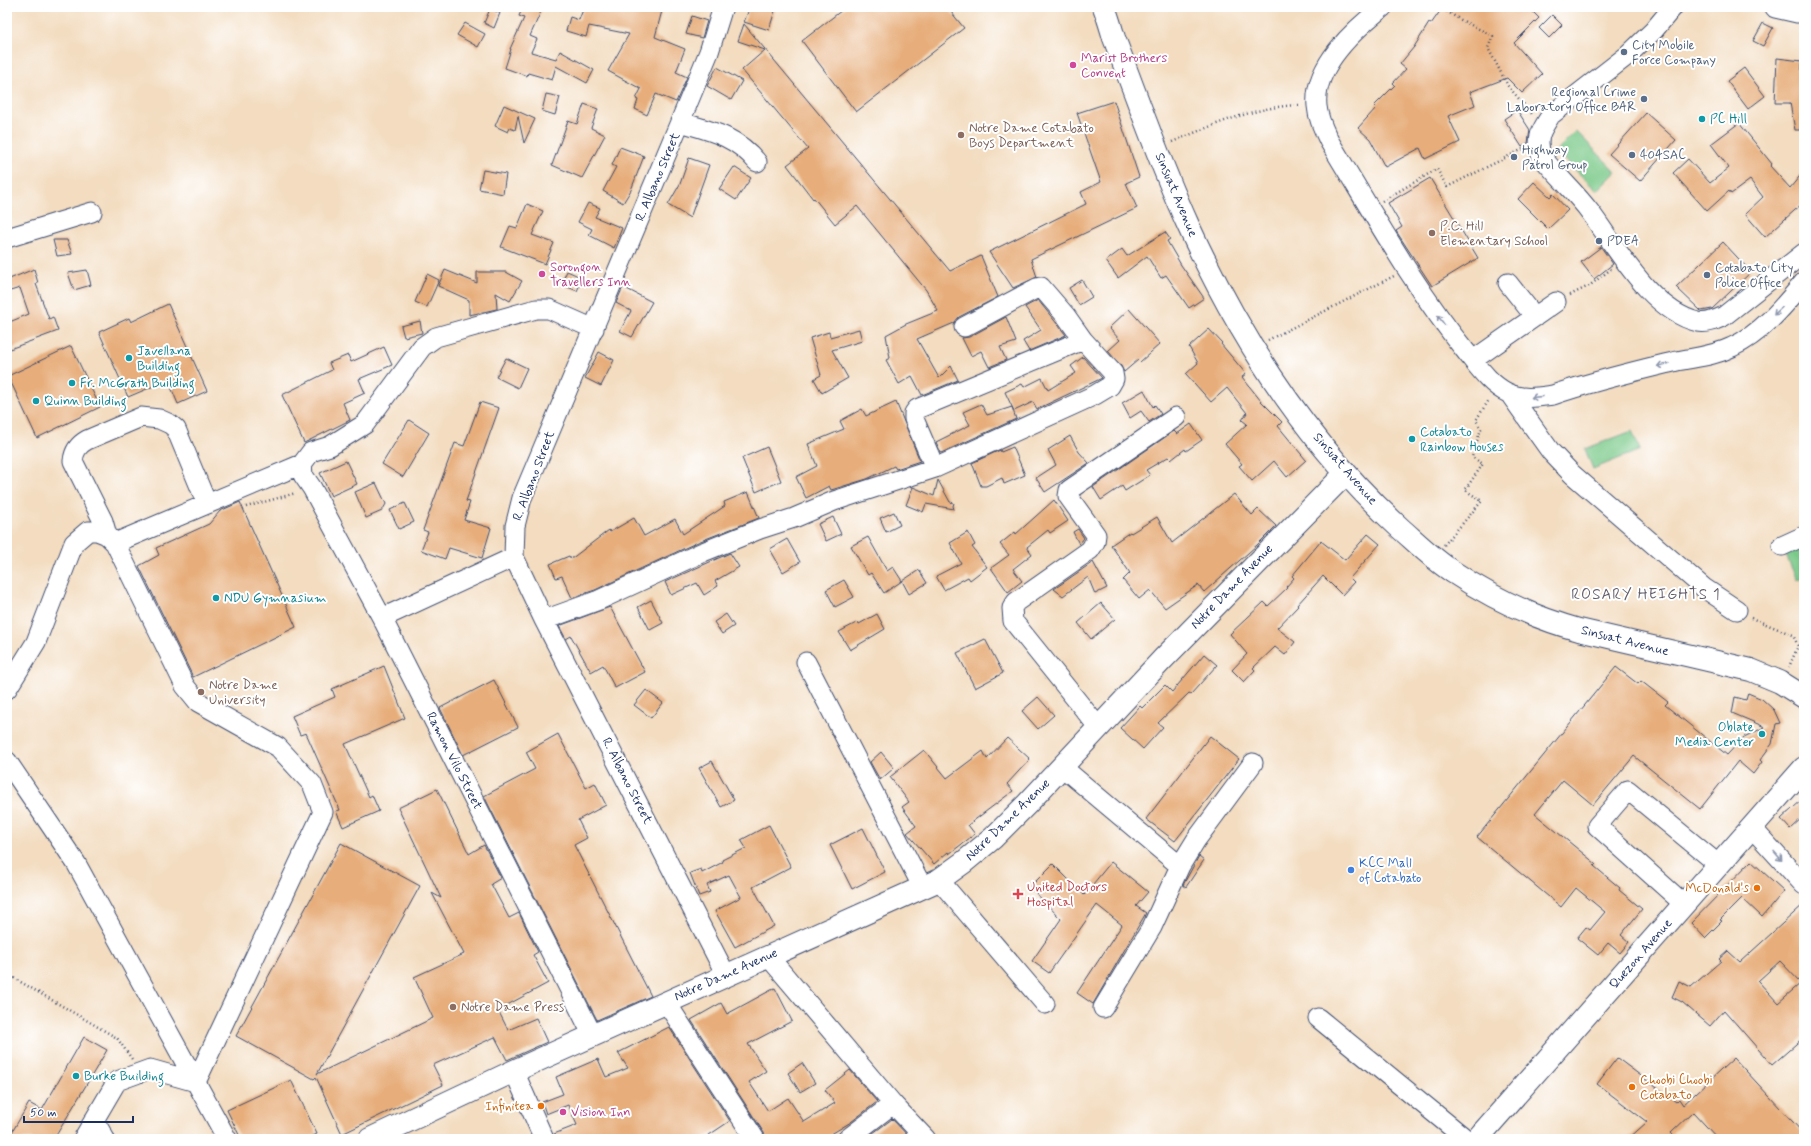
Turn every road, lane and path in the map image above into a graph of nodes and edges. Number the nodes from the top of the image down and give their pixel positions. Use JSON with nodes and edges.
{"nodes":[{"id":1,"x":723,"y":7,"type":"edge"},
{"id":2,"x":1104,"y":7,"type":"edge"},
{"id":3,"x":1383,"y":7,"type":"edge"},
{"id":4,"x":1440,"y":7,"type":"edge"},
{"id":5,"x":1673,"y":7,"type":"edge"},
{"id":6,"x":1775,"y":8,"type":"edge"},
{"id":7,"x":1804,"y":12,"type":"edge"},
{"id":8,"x":1303,"y":105,"type":"dead end"},
{"id":9,"x":1537,"y":119,"type":"dead end"},
{"id":10,"x":680,"y":122,"type":"junction"},
{"id":11,"x":1171,"y":142,"type":"dead end"},
{"id":12,"x":1527,"y":148,"type":"dead end"},
{"id":13,"x":757,"y":162,"type":"dead end"},
{"id":14,"x":1377,"y":204,"type":"dead end"},
{"id":15,"x":92,"y":212,"type":"dead end"},
{"id":16,"x":8,"y":232,"type":"edge"},
{"id":17,"x":1804,"y":253,"type":"edge"},
{"id":18,"x":1616,"y":266,"type":"dead end"},
{"id":19,"x":1395,"y":276,"type":"dead end"},
{"id":20,"x":1804,"y":282,"type":"edge"},
{"id":21,"x":1508,"y":283,"type":"dead end"},
{"id":22,"x":1556,"y":302,"type":"joint"},
{"id":23,"x":1535,"y":317,"type":"junction"},
{"id":24,"x":964,"y":327,"type":"dead end"},
{"id":25,"x":594,"y":329,"type":"junction"},
{"id":26,"x":1272,"y":338,"type":"dead end"},
{"id":27,"x":1082,"y":340,"type":"junction"},
{"id":28,"x":1473,"y":360,"type":"junction"},
{"id":29,"x":1509,"y":393,"type":"junction"},
{"id":30,"x":1490,"y":398,"type":"dead end"},
{"id":31,"x":1176,"y":417,"type":"dead end"},
{"id":32,"x":302,"y":464,"type":"junction"},
{"id":33,"x":935,"y":468,"type":"junction"},
{"id":34,"x":1346,"y":473,"type":"junction"},
{"id":35,"x":312,"y":488,"type":"junction"},
{"id":36,"x":207,"y":504,"type":"junction"},
{"id":37,"x":246,"y":507,"type":"dead end"},
{"id":38,"x":1804,"y":536,"type":"edge"},
{"id":39,"x":111,"y":539,"type":"junction"},
{"id":40,"x":1449,"y":540,"type":"dead end"},
{"id":41,"x":1782,"y":546,"type":"dead end"},
{"id":42,"x":514,"y":557,"type":"junction"},
{"id":43,"x":1737,"y":610,"type":"joint"},
{"id":44,"x":382,"y":618,"type":"junction"},
{"id":45,"x":544,"y":620,"type":"junction"},
{"id":46,"x":806,"y":662,"type":"dead end"},
{"id":47,"x":1780,"y":682,"type":"junction"},
{"id":48,"x":7,"y":689,"type":"edge"},
{"id":49,"x":1804,"y":696,"type":"edge"},
{"id":50,"x":1098,"y":728,"type":"junction"},
{"id":51,"x":7,"y":761,"type":"edge"},
{"id":52,"x":1253,"y":763,"type":"dead end"},
{"id":53,"x":1062,"y":767,"type":"junction"},
{"id":54,"x":1804,"y":768,"type":"edge"},
{"id":55,"x":1752,"y":828,"type":"junction"},
{"id":56,"x":1718,"y":865,"type":"junction"},
{"id":57,"x":1180,"y":866,"type":"junction"},
{"id":58,"x":931,"y":884,"type":"junction"},
{"id":59,"x":1804,"y":885,"type":"edge"},
{"id":60,"x":1684,"y":904,"type":"junction"},
{"id":61,"x":768,"y":956,"type":"junction"},
{"id":62,"x":7,"y":974,"type":"edge"},
{"id":63,"x":726,"y":975,"type":"junction"},
{"id":64,"x":666,"y":1002,"type":"junction"},
{"id":65,"x":1044,"y":1004,"type":"dead end"},
{"id":66,"x":1103,"y":1008,"type":"dead end"},
{"id":67,"x":1318,"y":1018,"type":"dead end"},
{"id":68,"x":593,"y":1036,"type":"junction"},
{"id":69,"x":514,"y":1071,"type":"junction"},
{"id":70,"x":142,"y":1072,"type":"junction"},
{"id":71,"x":196,"y":1082,"type":"junction"},
{"id":72,"x":893,"y":1104,"type":"junction"},
{"id":73,"x":94,"y":1120,"type":"junction"},
{"id":74,"x":1480,"y":1137,"type":"edge"},
{"id":75,"x":83,"y":1139,"type":"edge"},
{"id":76,"x":105,"y":1139,"type":"edge"},
{"id":77,"x":227,"y":1139,"type":"edge"},
{"id":78,"x":370,"y":1139,"type":"edge"},
{"id":79,"x":544,"y":1139,"type":"edge"},
{"id":80,"x":755,"y":1139,"type":"edge"},
{"id":81,"x":847,"y":1139,"type":"edge"},
{"id":82,"x":926,"y":1139,"type":"edge"}],
"edges":[{"from":1,"to":10,"type":"street","name":"R. Albano Street"},
{"from":2,"to":34,"type":"main road","name":"Sinsuat Avenue"},
{"from":28,"to":3,"type":"street","one_way":true},
{"from":4,"to":9,"type":"path"},
{"from":5,"to":17,"type":"street"},
{"from":6,"to":7,"type":"street"},
{"from":8,"to":11,"type":"path"},
{"from":10,"to":13,"type":"street"},
{"from":10,"to":25,"type":"street","name":"R. Albano Street"},
{"from":12,"to":14,"type":"path"},
{"from":15,"to":16,"type":"street"},
{"from":18,"to":22,"type":"path"},
{"from":19,"to":26,"type":"path"},
{"from":20,"to":29,"type":"street","one_way":true},
{"from":21,"to":23,"type":"street"},
{"from":22,"to":23,"type":"street"},
{"from":23,"to":28,"type":"street"},
{"from":24,"to":27,"type":"street"},
{"from":25,"to":32,"type":"street"},
{"from":25,"to":42,"type":"street","name":"R. Albano Street"},
{"from":27,"to":33,"type":"street"},
{"from":27,"to":33,"type":"street"},
{"from":28,"to":29,"type":"street"},
{"from":29,"to":43,"type":"street"},
{"from":30,"to":40,"type":"path"},
{"from":31,"to":50,"type":"street"},
{"from":32,"to":35,"type":"street","name":"Ramon Vilo Street"},
{"from":32,"to":36,"type":"street"},
{"from":33,"to":45,"type":"street"},
{"from":34,"to":47,"type":"main road","name":"Sinsuat Avenue"},
{"from":34,"to":50,"type":"main road","name":"Notre Dame Avenue"},
{"from":35,"to":37,"type":"path"},
{"from":35,"to":44,"type":"street","name":"Ramon Vilo Street"},
{"from":36,"to":39,"type":"street"},
{"from":36,"to":39,"type":"street"},
{"from":38,"to":41,"type":"street"},
{"from":39,"to":48,"type":"street"},
{"from":39,"to":71,"type":"street"},
{"from":42,"to":44,"type":"street"},
{"from":42,"to":45,"type":"street","name":"R. Albano Street"},
{"from":43,"to":47,"type":"path"},
{"from":44,"to":68,"type":"street","name":"Ramon Vilo Street"},
{"from":45,"to":63,"type":"street","name":"R. Albano Street"},
{"from":46,"to":58,"type":"street"},
{"from":47,"to":49,"type":"main road","name":"Sinsuat Avenue"},
{"from":50,"to":53,"type":"main road","name":"Notre Dame Avenue"},
{"from":51,"to":71,"type":"street"},
{"from":52,"to":57,"type":"street"},
{"from":53,"to":57,"type":"street"},
{"from":53,"to":58,"type":"main road","name":"Notre Dame Avenue"},
{"from":54,"to":55,"type":"main road","name":"Quezon Avenue"},
{"from":55,"to":56,"type":"main road","name":"Quezon Avenue"},
{"from":55,"to":59,"type":"street","one_way":true},
{"from":56,"to":60,"type":"main road","name":"Quezon Avenue"},
{"from":56,"to":60,"type":"street"},
{"from":57,"to":66,"type":"street"},
{"from":58,"to":61,"type":"main road","name":"Notre Dame Avenue"},
{"from":58,"to":65,"type":"street"},
{"from":60,"to":74,"type":"main road","name":"Quezon Avenue"},
{"from":61,"to":63,"type":"main road","name":"Notre Dame Avenue"},
{"from":61,"to":72,"type":"street"},
{"from":62,"to":70,"type":"path"},
{"from":63,"to":64,"type":"main road","name":"Notre Dame Avenue"},
{"from":64,"to":68,"type":"main road","name":"Notre Dame Avenue"},
{"from":64,"to":80,"type":"street"},
{"from":67,"to":74,"type":"street"},
{"from":68,"to":69,"type":"main road","name":"Notre Dame Avenue"},
{"from":69,"to":78,"type":"main road","name":"Notre Dame Avenue"},
{"from":69,"to":79,"type":"street"},
{"from":70,"to":71,"type":"street"},
{"from":70,"to":73,"type":"street"},
{"from":71,"to":77,"type":"street"},
{"from":72,"to":81,"type":"street"},
{"from":72,"to":82,"type":"street"},
{"from":73,"to":75,"type":"street"},
{"from":73,"to":76,"type":"street"}]}
